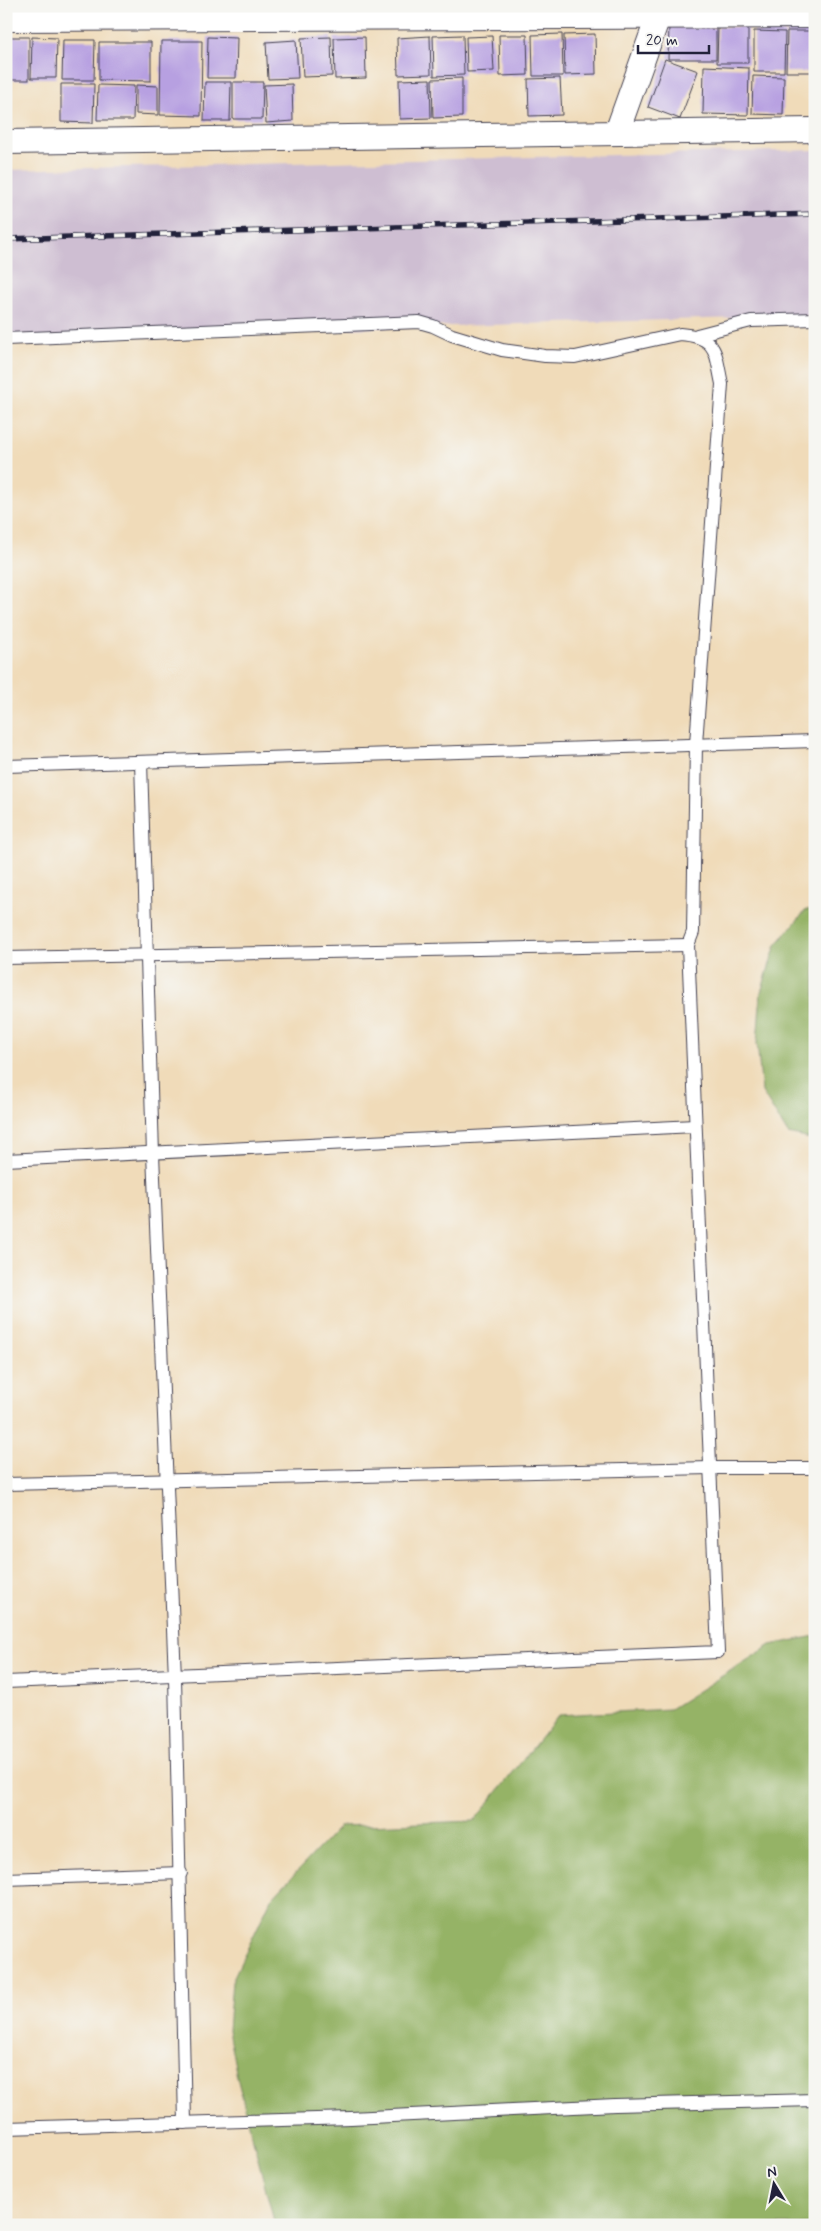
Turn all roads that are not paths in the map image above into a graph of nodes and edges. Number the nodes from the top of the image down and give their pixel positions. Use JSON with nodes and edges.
{"nodes":[{"id":1,"x":661,"y":11,"type":"edge"},
{"id":2,"x":815,"y":16,"type":"edge"},
{"id":3,"x":6,"y":19,"type":"edge"},
{"id":4,"x":815,"y":130,"type":"edge"},
{"id":5,"x":617,"y":132,"type":"junction"},
{"id":6,"x":6,"y":142,"type":"edge"},
{"id":7,"x":815,"y":319,"type":"edge"},
{"id":8,"x":697,"y":335,"type":"junction"},
{"id":9,"x":6,"y":339,"type":"edge"},
{"id":10,"x":815,"y":741,"type":"edge"},
{"id":11,"x":696,"y":744,"type":"junction"},
{"id":12,"x":141,"y":762,"type":"junction"},
{"id":13,"x":6,"y":766,"type":"edge"},
{"id":14,"x":688,"y":945,"type":"junction"},
{"id":15,"x":147,"y":955,"type":"junction"},
{"id":16,"x":6,"y":958,"type":"edge"},
{"id":17,"x":695,"y":1126,"type":"junction"},
{"id":18,"x":153,"y":1154,"type":"junction"},
{"id":19,"x":6,"y":1160,"type":"edge"},
{"id":20,"x":710,"y":1468,"type":"junction"},
{"id":21,"x":815,"y":1468,"type":"edge"},
{"id":22,"x":168,"y":1480,"type":"junction"},
{"id":23,"x":6,"y":1484,"type":"edge"},
{"id":24,"x":175,"y":1677,"type":"junction"},
{"id":25,"x":6,"y":1682,"type":"edge"},
{"id":26,"x":181,"y":1873,"type":"junction"},
{"id":27,"x":6,"y":1879,"type":"edge"},
{"id":28,"x":815,"y":2100,"type":"edge"},
{"id":29,"x":185,"y":2124,"type":"junction"},
{"id":30,"x":6,"y":2128,"type":"edge"}],
"edges":[{"from":1,"to":2,"type":"street"},
{"from":1,"to":3,"type":"street"},
{"from":1,"to":5,"type":"street"},
{"from":4,"to":5,"type":"street"},
{"from":5,"to":6,"type":"street"},
{"from":7,"to":8,"type":"lane"},
{"from":8,"to":9,"type":"lane"},
{"from":8,"to":11,"type":"lane"},
{"from":10,"to":11,"type":"lane"},
{"from":11,"to":12,"type":"lane"},
{"from":11,"to":14,"type":"lane"},
{"from":12,"to":13,"type":"lane"},
{"from":12,"to":15,"type":"lane"},
{"from":14,"to":15,"type":"lane"},
{"from":14,"to":17,"type":"lane"},
{"from":15,"to":16,"type":"lane"},
{"from":15,"to":18,"type":"lane"},
{"from":17,"to":18,"type":"lane"},
{"from":17,"to":20,"type":"lane"},
{"from":18,"to":19,"type":"lane"},
{"from":18,"to":22,"type":"lane"},
{"from":20,"to":21,"type":"lane"},
{"from":20,"to":22,"type":"lane"},
{"from":20,"to":24,"type":"lane"},
{"from":22,"to":23,"type":"lane"},
{"from":22,"to":24,"type":"lane"},
{"from":24,"to":25,"type":"lane"},
{"from":24,"to":26,"type":"lane"},
{"from":26,"to":27,"type":"lane"},
{"from":26,"to":29,"type":"lane"},
{"from":28,"to":29,"type":"lane"},
{"from":29,"to":30,"type":"lane"}]}
